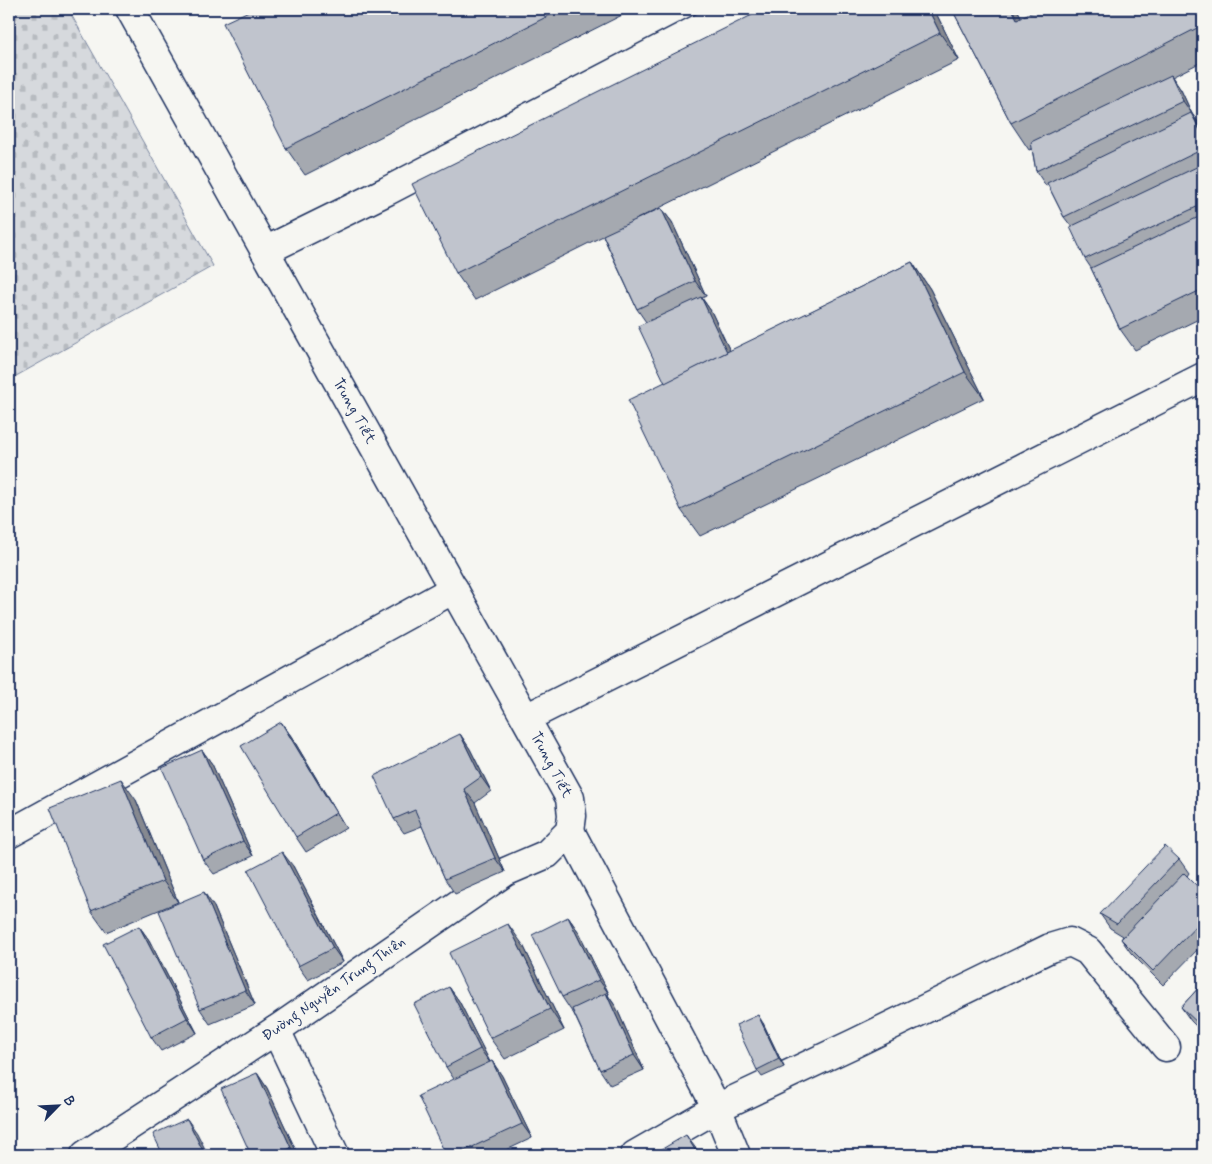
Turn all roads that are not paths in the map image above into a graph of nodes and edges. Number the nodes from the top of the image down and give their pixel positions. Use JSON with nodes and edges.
{"nodes":[{"id":1,"x":130,"y":9,"type":"edge"},
{"id":2,"x":737,"y":9,"type":"edge"},
{"id":3,"x":265,"y":251,"type":"junction"},
{"id":4,"x":1203,"y":376,"type":"edge"},
{"id":5,"x":454,"y":589,"type":"junction"},
{"id":6,"x":526,"y":718,"type":"junction"},
{"id":7,"x":571,"y":824,"type":"junction"},
{"id":8,"x":9,"y":834,"type":"edge"},
{"id":9,"x":276,"y":1030,"type":"junction"},
{"id":10,"x":1166,"y":1047,"type":"dead end"},
{"id":11,"x":717,"y":1108,"type":"junction"},
{"id":12,"x":84,"y":1155,"type":"edge"},
{"id":13,"x":335,"y":1155,"type":"edge"},
{"id":14,"x":635,"y":1155,"type":"edge"},
{"id":15,"x":736,"y":1155,"type":"edge"}],
"edges":[{"from":1,"to":3,"type":"street","name":"Trung Tiết"},
{"from":2,"to":3,"type":"street"},
{"from":3,"to":5,"type":"street","name":"Trung Tiết"},
{"from":4,"to":6,"type":"street"},
{"from":5,"to":6,"type":"street","name":"Trung Tiết"},
{"from":5,"to":8,"type":"street"},
{"from":6,"to":7,"type":"street","name":"Trung Tiết"},
{"from":7,"to":9,"type":"street","name":"Đường Nguyễn Trung Thiên"},
{"from":7,"to":11,"type":"street","name":"Trung Tiết"},
{"from":9,"to":12,"type":"street","name":"Đường Nguyễn Trung Thiên"},
{"from":9,"to":13,"type":"street"},
{"from":10,"to":11,"type":"street"},
{"from":11,"to":14,"type":"street"},
{"from":11,"to":15,"type":"street","name":"Trung Tiết"}]}
